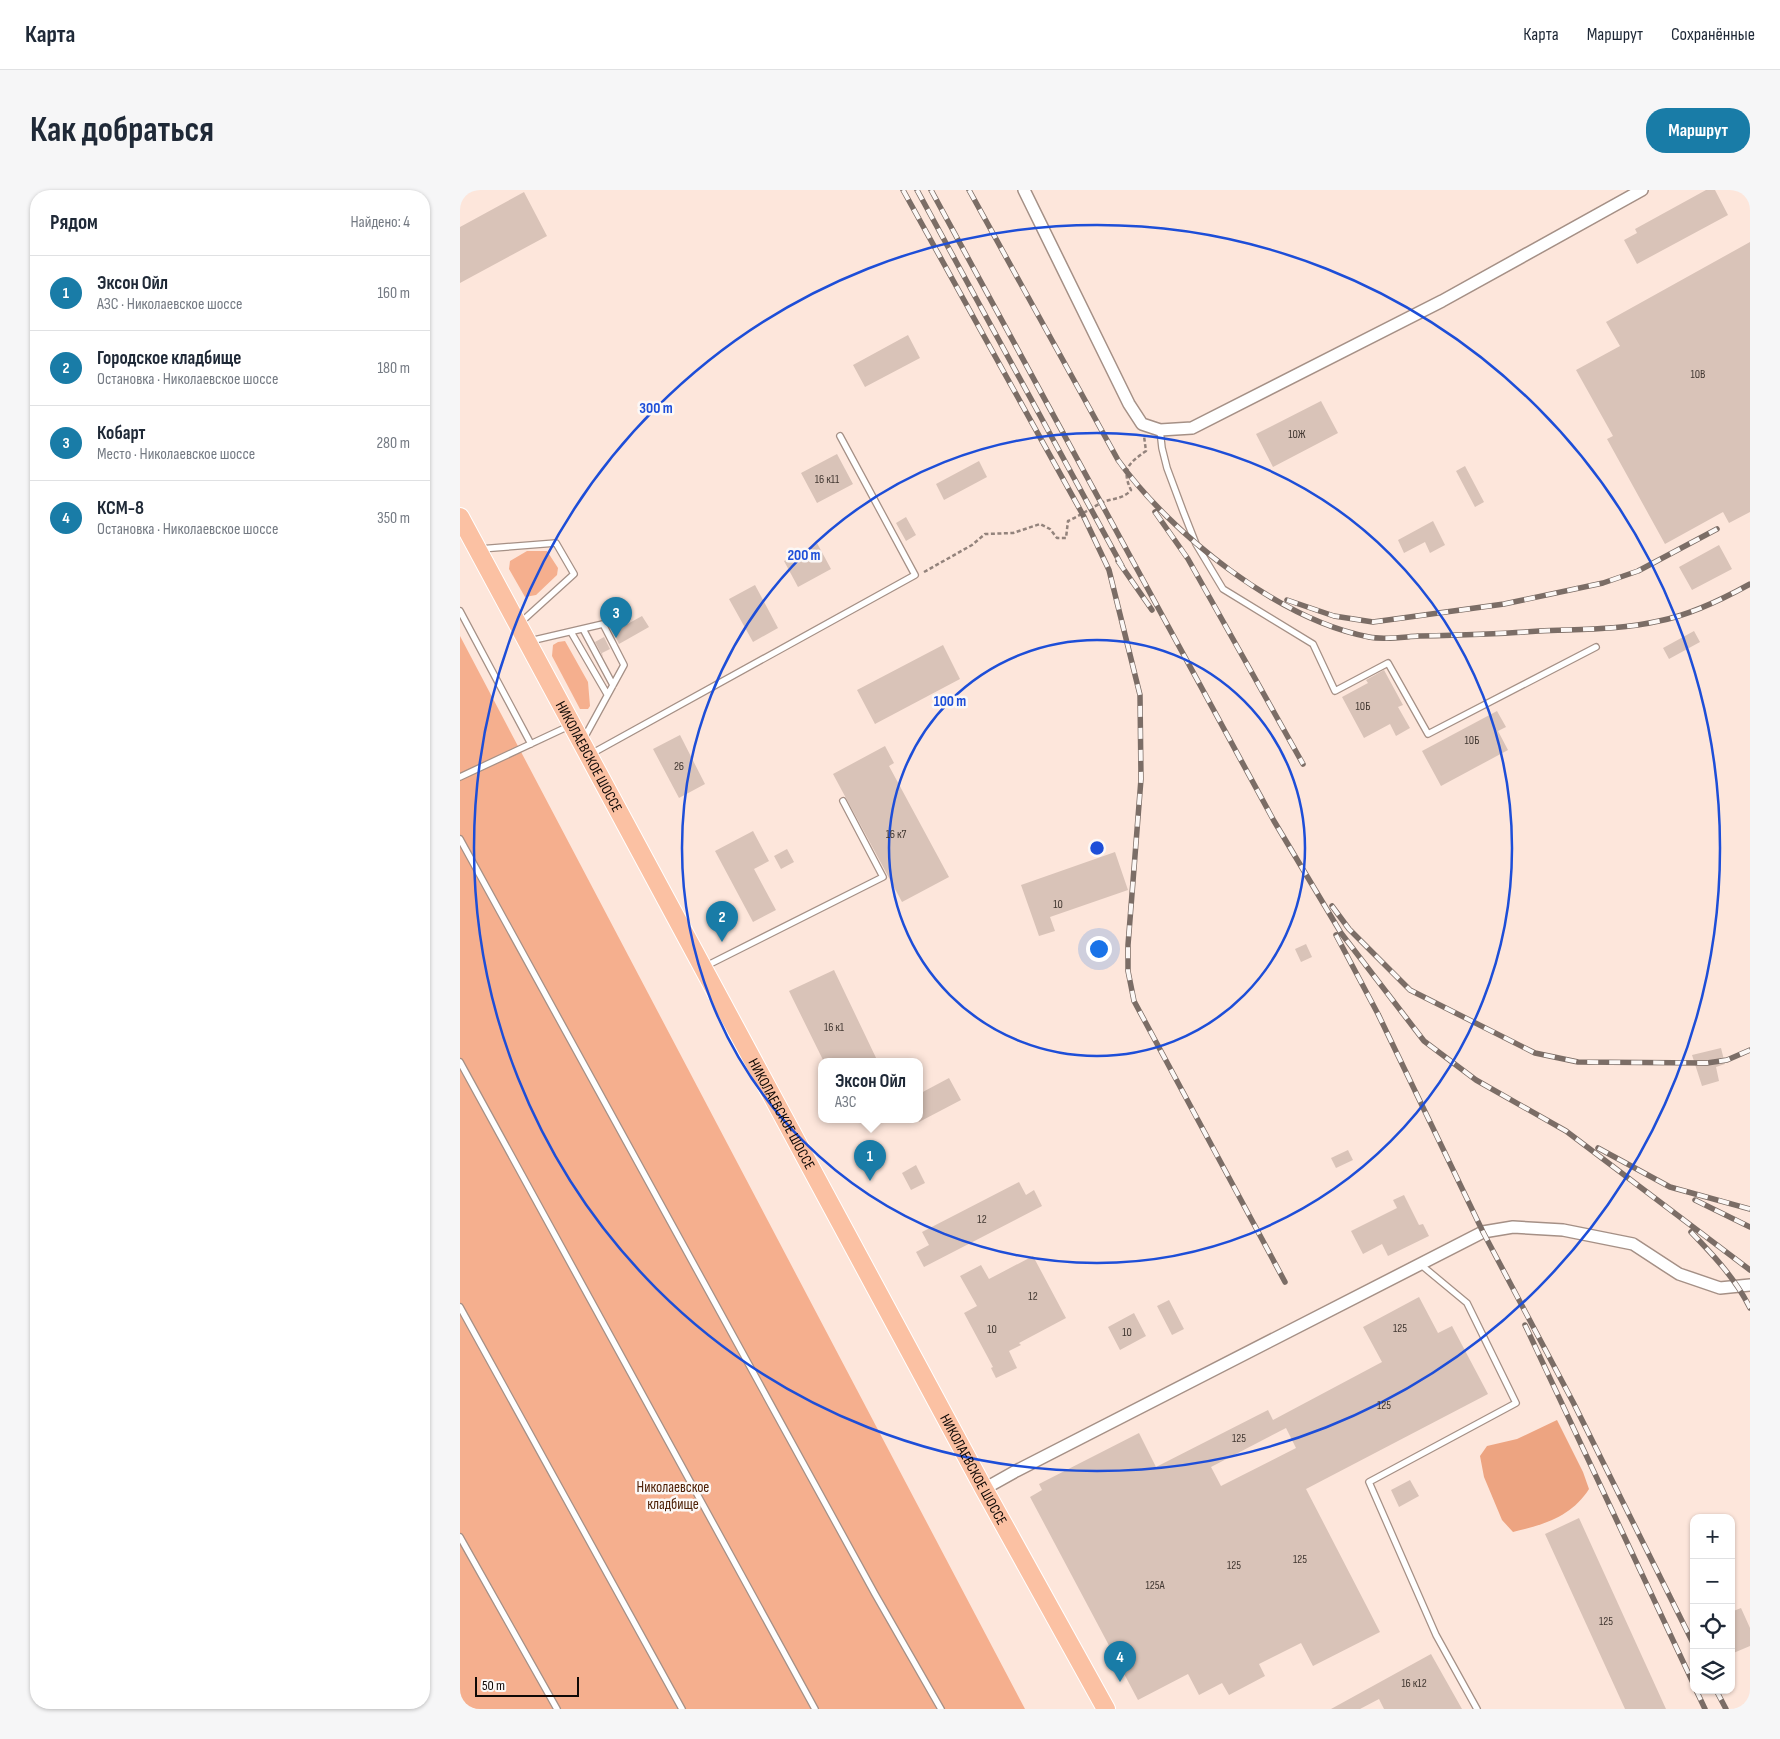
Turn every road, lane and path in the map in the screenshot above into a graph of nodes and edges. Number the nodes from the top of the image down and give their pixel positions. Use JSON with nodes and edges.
{"nodes":[{"id":1,"x":1024,"y":190,"type":"edge"},
{"id":2,"x":1642,"y":190,"type":"edge"},
{"id":3,"x":1142,"y":424,"type":"junction"},
{"id":4,"x":1160,"y":430,"type":"junction"},
{"id":5,"x":840,"y":436,"type":"dead end"},
{"id":6,"x":460,"y":516,"type":"edge"},
{"id":7,"x":478,"y":550,"type":"junction"},
{"id":8,"x":915,"y":576,"type":"junction"},
{"id":9,"x":460,"y":611,"type":"edge"},
{"id":10,"x":519,"y":625,"type":"junction"},
{"id":11,"x":583,"y":629,"type":"junction"},
{"id":12,"x":571,"y":632,"type":"junction"},
{"id":13,"x":528,"y":642,"type":"junction"},
{"id":14,"x":1596,"y":648,"type":"dead end"},
{"id":15,"x":612,"y":685,"type":"junction"},
{"id":16,"x":607,"y":694,"type":"junction"},
{"id":17,"x":573,"y":725,"type":"junction"},
{"id":18,"x":532,"y":744,"type":"junction"},
{"id":19,"x":586,"y":748,"type":"junction"},
{"id":20,"x":460,"y":777,"type":"edge"},
{"id":21,"x":843,"y":800,"type":"dead end"},
{"id":22,"x":460,"y":839,"type":"edge"},
{"id":23,"x":704,"y":967,"type":"junction"},
{"id":24,"x":460,"y":1062,"type":"edge"},
{"id":25,"x":1420,"y":1264,"type":"junction"},
{"id":26,"x":1750,"y":1285,"type":"edge"},
{"id":27,"x":460,"y":1307,"type":"edge"},
{"id":28,"x":984,"y":1489,"type":"junction"},
{"id":29,"x":460,"y":1536,"type":"edge"},
{"id":30,"x":557,"y":1709,"type":"edge"},
{"id":31,"x":682,"y":1709,"type":"edge"},
{"id":32,"x":815,"y":1709,"type":"edge"},
{"id":33,"x":941,"y":1709,"type":"edge"},
{"id":34,"x":1106,"y":1709,"type":"edge"},
{"id":35,"x":1477,"y":1709,"type":"edge"}],
"edges":[{"from":1,"to":3,"type":"street"},
{"from":2,"to":4,"type":"street"},
{"from":3,"to":4,"type":"street"},
{"from":3,"to":8,"type":"path"},
{"from":4,"to":14,"type":"lane"},
{"from":5,"to":8,"type":"lane"},
{"from":6,"to":7,"type":"main road","name":"НИКОЛАЕВСКОЕ ШОССЕ"},
{"from":7,"to":10,"type":"main road","name":"НИКОЛАЕВСКОЕ ШОССЕ"},
{"from":7,"to":10,"type":"lane"},
{"from":8,"to":19,"type":"lane"},
{"from":9,"to":18,"type":"lane"},
{"from":10,"to":13,"type":"main road","name":"НИКОЛАЕВСКОЕ ШОССЕ"},
{"from":11,"to":12,"type":"lane"},
{"from":11,"to":15,"type":"lane"},
{"from":11,"to":15,"type":"lane"},
{"from":12,"to":13,"type":"lane"},
{"from":12,"to":16,"type":"lane"},
{"from":13,"to":17,"type":"main road","name":"НИКОЛАЕВСКОЕ ШОССЕ"},
{"from":15,"to":16,"type":"lane"},
{"from":16,"to":19,"type":"lane"},
{"from":17,"to":18,"type":"lane"},
{"from":17,"to":19,"type":"main road","name":"НИКОЛАЕВСКОЕ ШОССЕ"},
{"from":18,"to":20,"type":"lane"},
{"from":19,"to":23,"type":"main road","name":"НИКОЛАЕВСКОЕ ШОССЕ"},
{"from":21,"to":23,"type":"lane"},
{"from":22,"to":33,"type":"lane"},
{"from":23,"to":28,"type":"main road","name":"НИКОЛАЕВСКОЕ ШОССЕ"},
{"from":24,"to":32,"type":"lane"},
{"from":25,"to":26,"type":"street"},
{"from":25,"to":28,"type":"street"},
{"from":25,"to":35,"type":"lane"},
{"from":27,"to":31,"type":"lane"},
{"from":28,"to":34,"type":"main road","name":"НИКОЛАЕВСКОЕ ШОССЕ"},
{"from":29,"to":30,"type":"lane"}]}
